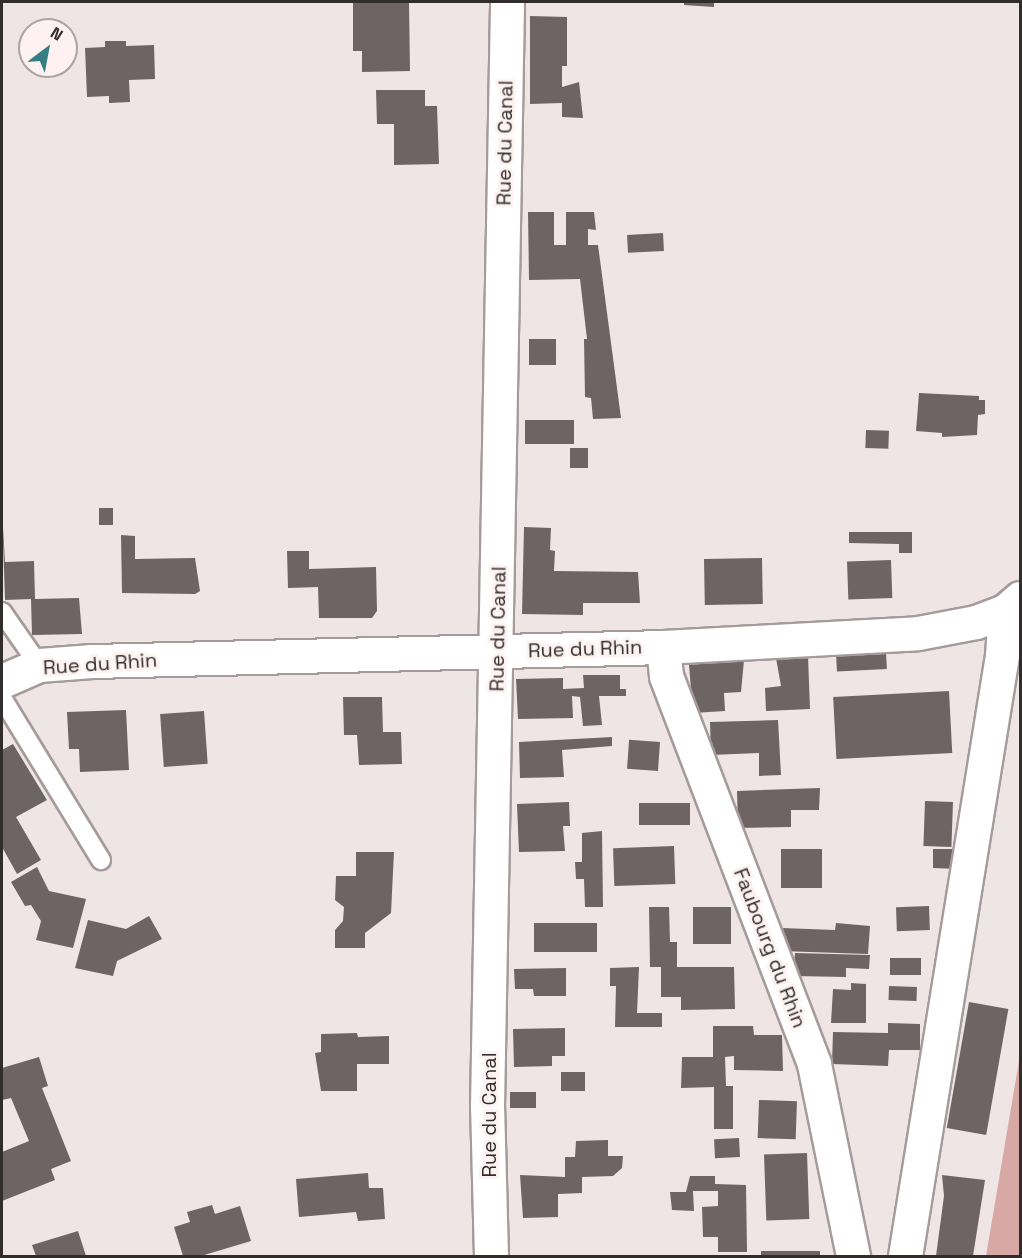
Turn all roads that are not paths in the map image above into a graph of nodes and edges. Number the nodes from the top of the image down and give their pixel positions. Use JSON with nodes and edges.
{"nodes":[{"id":1,"x":507,"y":2,"type":"edge"},
{"id":2,"x":1013,"y":605,"type":"edge"},
{"id":3,"x":2,"y":612,"type":"edge"},
{"id":4,"x":663,"y":647,"type":"junction"},
{"id":5,"x":498,"y":652,"type":"junction"},
{"id":6,"x":39,"y":665,"type":"junction"},
{"id":7,"x":2,"y":681,"type":"edge"},
{"id":8,"x":2,"y":698,"type":"edge"},
{"id":9,"x":101,"y":860,"type":"dead end"},
{"id":10,"x":491,"y":1257,"type":"edge"},
{"id":11,"x":853,"y":1257,"type":"edge"},
{"id":12,"x":905,"y":1257,"type":"edge"}],
"edges":[{"from":1,"to":5,"type":"street","name":"Rue du Canal"},
{"from":2,"to":4,"type":"street","name":"Rue du Rhin"},
{"from":2,"to":12,"type":"street"},
{"from":3,"to":6,"type":"lane"},
{"from":4,"to":5,"type":"street","name":"Rue du Rhin"},
{"from":4,"to":11,"type":"street","name":"Faubourg du Rhin"},
{"from":5,"to":6,"type":"street","name":"Rue du Rhin"},
{"from":5,"to":10,"type":"street","name":"Rue du Canal"},
{"from":6,"to":7,"type":"street","name":"Rue du Rhin"},
{"from":8,"to":9,"type":"lane"}]}
